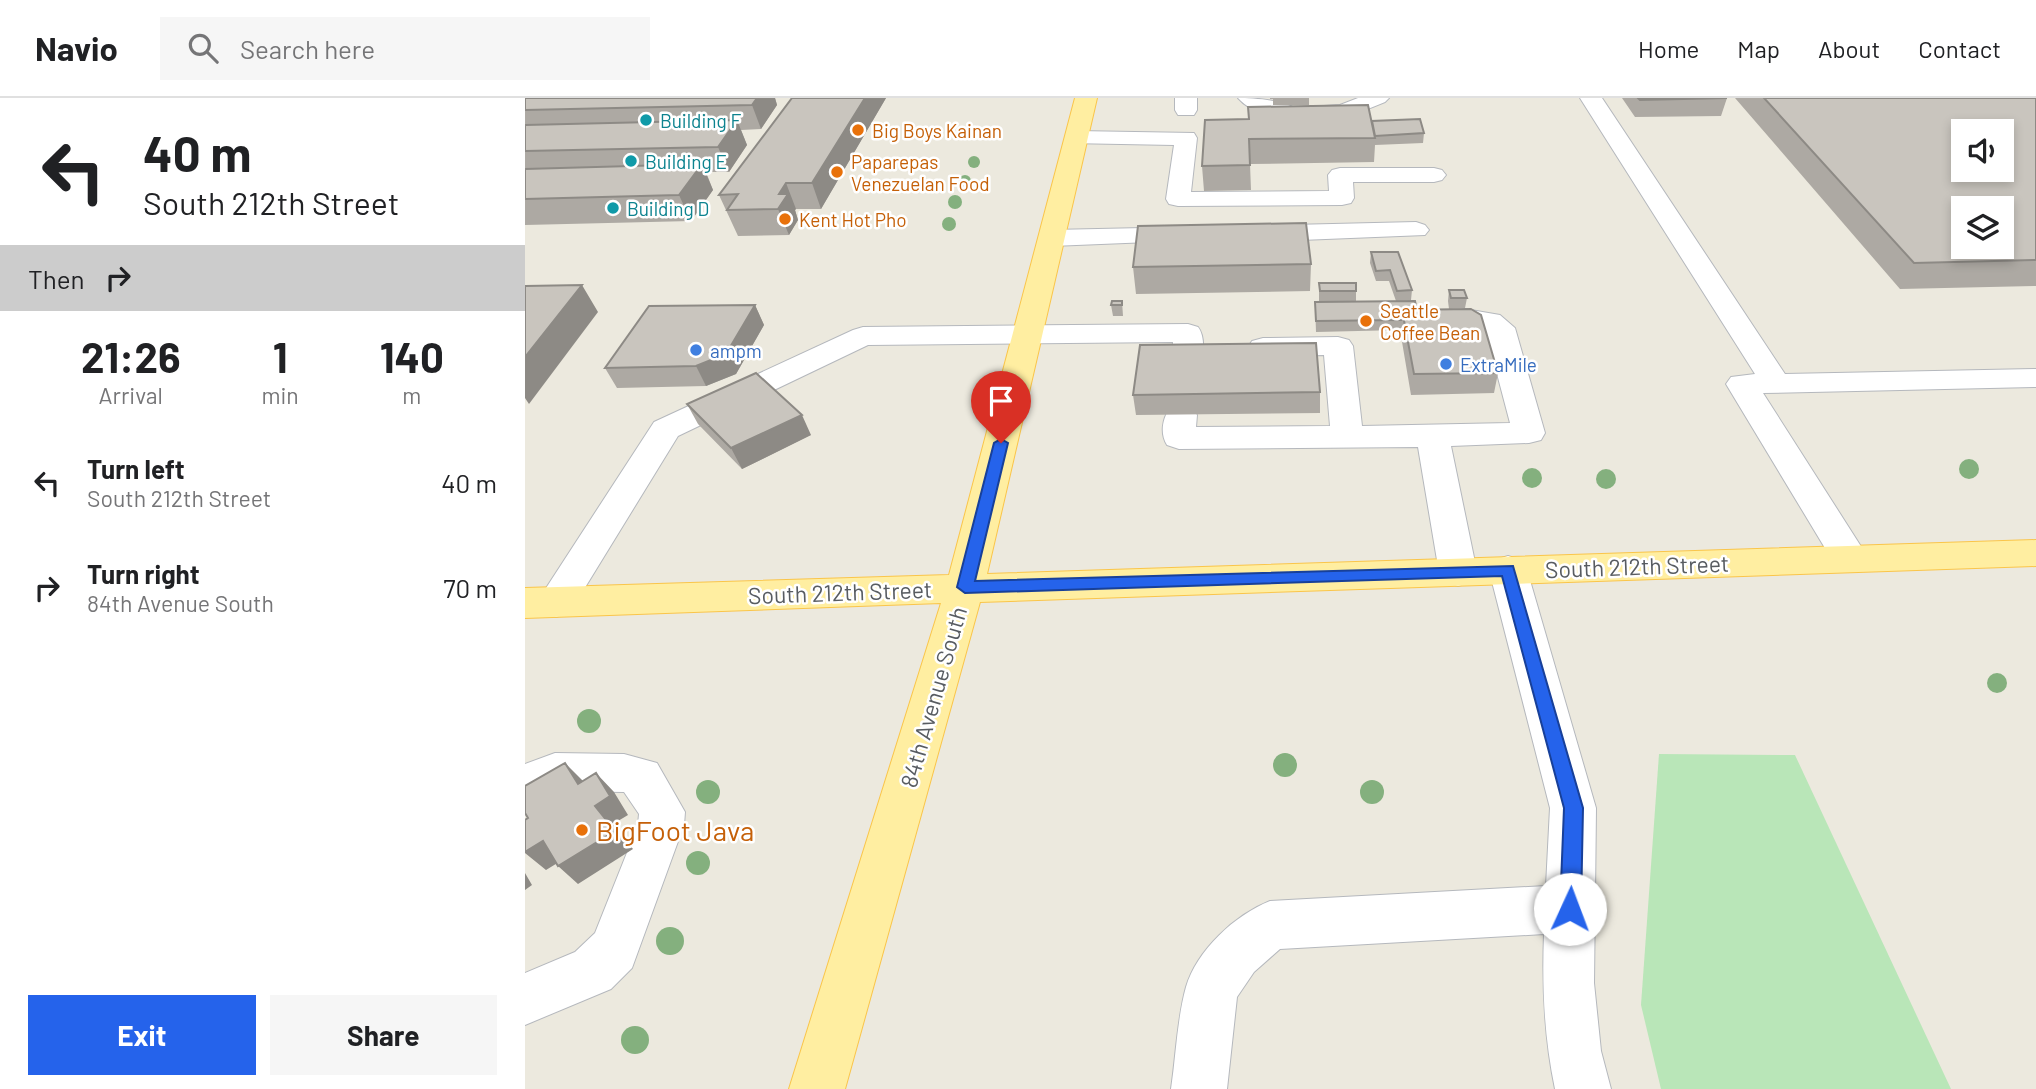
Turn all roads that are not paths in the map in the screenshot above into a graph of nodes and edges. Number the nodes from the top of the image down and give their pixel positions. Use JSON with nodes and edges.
{"nodes":[{"id":1,"x":1086,"y":98,"type":"edge"},
{"id":2,"x":1249,"y":98,"type":"edge"},
{"id":3,"x":1378,"y":98,"type":"edge"},
{"id":4,"x":1591,"y":98,"type":"edge"},
{"id":5,"x":1316,"y":111,"type":"edge"},
{"id":6,"x":1288,"y":112,"type":"edge"},
{"id":7,"x":1076,"y":138,"type":"junction"},
{"id":8,"x":1434,"y":175,"type":"dead end"},
{"id":9,"x":1416,"y":230,"type":"dead end"},
{"id":10,"x":1052,"y":237,"type":"junction"},
{"id":11,"x":1465,"y":318,"type":"edge"},
{"id":12,"x":1028,"y":334,"type":"junction"},
{"id":13,"x":2036,"y":378,"type":"edge"},
{"id":14,"x":1776,"y":383,"type":"junction"},
{"id":15,"x":1181,"y":415,"type":"edge"},
{"id":16,"x":1347,"y":436,"type":"junction"},
{"id":17,"x":1433,"y":436,"type":"junction"},
{"id":18,"x":2035,"y":555,"type":"edge"},
{"id":19,"x":1850,"y":559,"type":"junction"},
{"id":20,"x":1508,"y":570,"type":"junction"},
{"id":21,"x":1458,"y":572,"type":"junction"},
{"id":22,"x":965,"y":587,"type":"junction"},
{"id":23,"x":541,"y":603,"type":"edge"},
{"id":24,"x":525,"y":785,"type":"edge"},
{"id":25,"x":1570,"y":909,"type":"junction"},
{"id":26,"x":525,"y":999,"type":"edge"},
{"id":27,"x":817,"y":1089,"type":"edge"},
{"id":28,"x":1199,"y":1089,"type":"edge"},
{"id":29,"x":1583,"y":1089,"type":"edge"}],
"edges":[{"from":1,"to":7,"type":"main road","name":"84th Avenue South"},
{"from":2,"to":6,"type":"lane"},
{"from":3,"to":5,"type":"lane"},
{"from":4,"to":14,"type":"lane"},
{"from":7,"to":8,"type":"lane"},
{"from":7,"to":10,"type":"main road","name":"84th Avenue South"},
{"from":9,"to":10,"type":"lane"},
{"from":10,"to":12,"type":"main road","name":"84th Avenue South"},
{"from":11,"to":17,"type":"lane"},
{"from":12,"to":16,"type":"lane"},
{"from":12,"to":22,"type":"main road","name":"84th Avenue South"},
{"from":12,"to":23,"type":"lane"},
{"from":13,"to":14,"type":"lane"},
{"from":14,"to":19,"type":"lane"},
{"from":15,"to":16,"type":"lane"},
{"from":16,"to":17,"type":"lane"},
{"from":17,"to":21,"type":"lane"},
{"from":18,"to":19,"type":"main road","name":"South 212th Street"},
{"from":19,"to":20,"type":"main road","name":"South 212th Street"},
{"from":20,"to":21,"type":"main road","name":"South 212th Street"},
{"from":20,"to":25,"type":"lane"},
{"from":21,"to":22,"type":"main road","name":"South 212th Street"},
{"from":22,"to":23,"type":"main road","name":"South 212th Street"},
{"from":22,"to":27,"type":"main road","name":"84th Avenue South"},
{"from":24,"to":26,"type":"lane"},
{"from":25,"to":28,"type":"lane"},
{"from":25,"to":29,"type":"lane"}]}
